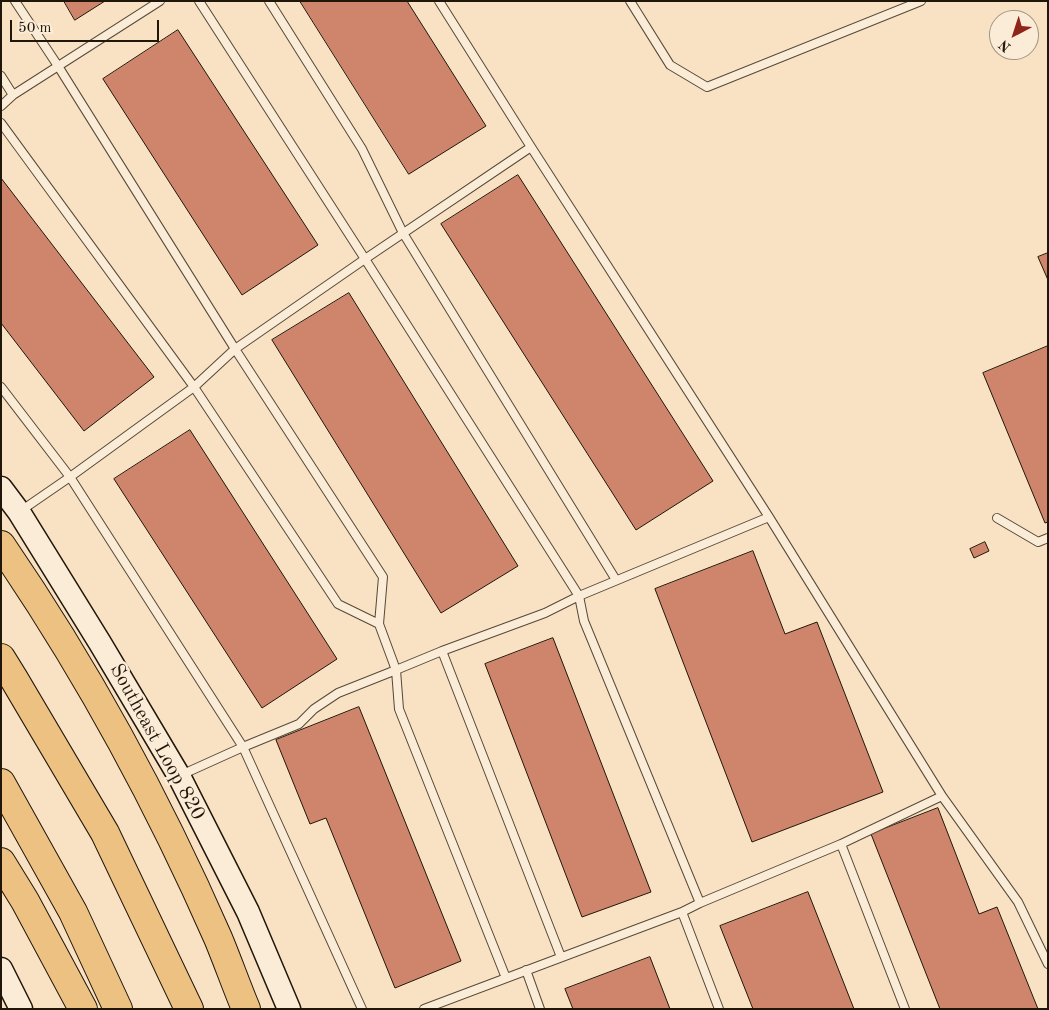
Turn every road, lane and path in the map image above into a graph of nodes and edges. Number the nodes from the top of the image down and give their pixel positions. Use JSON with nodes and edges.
{"nodes":[{"id":1,"x":15,"y":1,"type":"edge"},
{"id":2,"x":160,"y":1,"type":"edge"},
{"id":3,"x":199,"y":1,"type":"edge"},
{"id":4,"x":269,"y":1,"type":"edge"},
{"id":5,"x":440,"y":1,"type":"edge"},
{"id":6,"x":630,"y":1,"type":"edge"},
{"id":7,"x":921,"y":1,"type":"edge"},
{"id":8,"x":58,"y":66,"type":"junction"},
{"id":9,"x":1,"y":76,"type":"edge"},
{"id":10,"x":13,"y":95,"type":"junction"},
{"id":11,"x":1,"y":106,"type":"edge"},
{"id":12,"x":1,"y":123,"type":"edge"},
{"id":13,"x":531,"y":147,"type":"junction"},
{"id":14,"x":403,"y":233,"type":"junction"},
{"id":15,"x":365,"y":259,"type":"junction"},
{"id":16,"x":235,"y":349,"type":"junction"},
{"id":17,"x":1,"y":387,"type":"edge"},
{"id":18,"x":194,"y":387,"type":"junction"},
{"id":19,"x":70,"y":477,"type":"junction"},
{"id":20,"x":1,"y":488,"type":"edge"},
{"id":21,"x":19,"y":512,"type":"junction"},
{"id":22,"x":769,"y":517,"type":"junction"},
{"id":23,"x":997,"y":518,"type":"dead end"},
{"id":24,"x":1048,"y":538,"type":"edge"},
{"id":25,"x":1,"y":546,"type":"edge"},
{"id":26,"x":616,"y":580,"type":"junction"},
{"id":27,"x":579,"y":596,"type":"junction"},
{"id":28,"x":379,"y":624,"type":"junction"},
{"id":29,"x":442,"y":651,"type":"junction"},
{"id":30,"x":1,"y":658,"type":"edge"},
{"id":31,"x":396,"y":670,"type":"junction"},
{"id":32,"x":243,"y":747,"type":"junction"},
{"id":33,"x":179,"y":776,"type":"junction"},
{"id":34,"x":1,"y":783,"type":"edge"},
{"id":35,"x":942,"y":796,"type":"junction"},
{"id":36,"x":840,"y":844,"type":"junction"},
{"id":37,"x":1,"y":862,"type":"edge"},
{"id":38,"x":700,"y":903,"type":"junction"},
{"id":39,"x":682,"y":912,"type":"junction"},
{"id":40,"x":561,"y":957,"type":"junction"},
{"id":41,"x":1048,"y":964,"type":"edge"},
{"id":42,"x":1,"y":969,"type":"edge"},
{"id":43,"x":526,"y":970,"type":"junction"},
{"id":44,"x":506,"y":978,"type":"junction"},
{"id":45,"x":20,"y":1009,"type":"edge"},
{"id":46,"x":83,"y":1009,"type":"edge"},
{"id":47,"x":118,"y":1009,"type":"edge"},
{"id":48,"x":189,"y":1009,"type":"edge"},
{"id":49,"x":246,"y":1009,"type":"edge"},
{"id":50,"x":289,"y":1009,"type":"edge"},
{"id":51,"x":362,"y":1009,"type":"edge"},
{"id":52,"x":424,"y":1009,"type":"edge"},
{"id":53,"x":540,"y":1009,"type":"edge"},
{"id":54,"x":719,"y":1009,"type":"edge"},
{"id":55,"x":905,"y":1009,"type":"edge"}],
"edges":[{"from":1,"to":8,"type":"lane"},
{"from":2,"to":8,"type":"lane"},
{"from":3,"to":15,"type":"lane"},
{"from":4,"to":14,"type":"lane"},
{"from":5,"to":13,"type":"lane"},
{"from":6,"to":7,"type":"lane"},
{"from":8,"to":10,"type":"lane"},
{"from":8,"to":16,"type":"lane"},
{"from":9,"to":10,"type":"lane"},
{"from":10,"to":11,"type":"lane"},
{"from":12,"to":18,"type":"lane"},
{"from":13,"to":14,"type":"lane"},
{"from":13,"to":22,"type":"lane"},
{"from":14,"to":15,"type":"lane"},
{"from":14,"to":26,"type":"lane"},
{"from":15,"to":16,"type":"lane"},
{"from":15,"to":27,"type":"lane"},
{"from":16,"to":18,"type":"lane"},
{"from":16,"to":28,"type":"lane"},
{"from":17,"to":19,"type":"lane"},
{"from":18,"to":19,"type":"lane"},
{"from":18,"to":28,"type":"lane"},
{"from":19,"to":21,"type":"lane"},
{"from":19,"to":32,"type":"lane"},
{"from":20,"to":21,"type":"main road","name":"Southeast Loop 820"},
{"from":21,"to":33,"type":"main road","name":"Southeast Loop 820"},
{"from":22,"to":26,"type":"lane"},
{"from":22,"to":35,"type":"lane"},
{"from":23,"to":24,"type":"lane"},
{"from":25,"to":49,"type":"highway"},
{"from":26,"to":27,"type":"lane"},
{"from":27,"to":29,"type":"lane"},
{"from":27,"to":38,"type":"lane"},
{"from":28,"to":31,"type":"lane"},
{"from":29,"to":31,"type":"lane"},
{"from":29,"to":40,"type":"lane"},
{"from":30,"to":48,"type":"highway"},
{"from":31,"to":32,"type":"lane"},
{"from":31,"to":44,"type":"lane"},
{"from":32,"to":33,"type":"lane"},
{"from":32,"to":51,"type":"lane"},
{"from":33,"to":50,"type":"main road","name":"Southeast Loop 820"},
{"from":34,"to":47,"type":"highway"},
{"from":35,"to":36,"type":"lane"},
{"from":35,"to":41,"type":"lane"},
{"from":36,"to":38,"type":"lane"},
{"from":36,"to":55,"type":"lane"},
{"from":37,"to":46,"type":"highway"},
{"from":38,"to":39,"type":"lane"},
{"from":39,"to":40,"type":"lane"},
{"from":39,"to":54,"type":"lane"},
{"from":40,"to":43,"type":"lane"},
{"from":42,"to":45,"type":"main road"},
{"from":43,"to":44,"type":"lane"},
{"from":43,"to":53,"type":"lane"},
{"from":44,"to":52,"type":"lane"}]}
